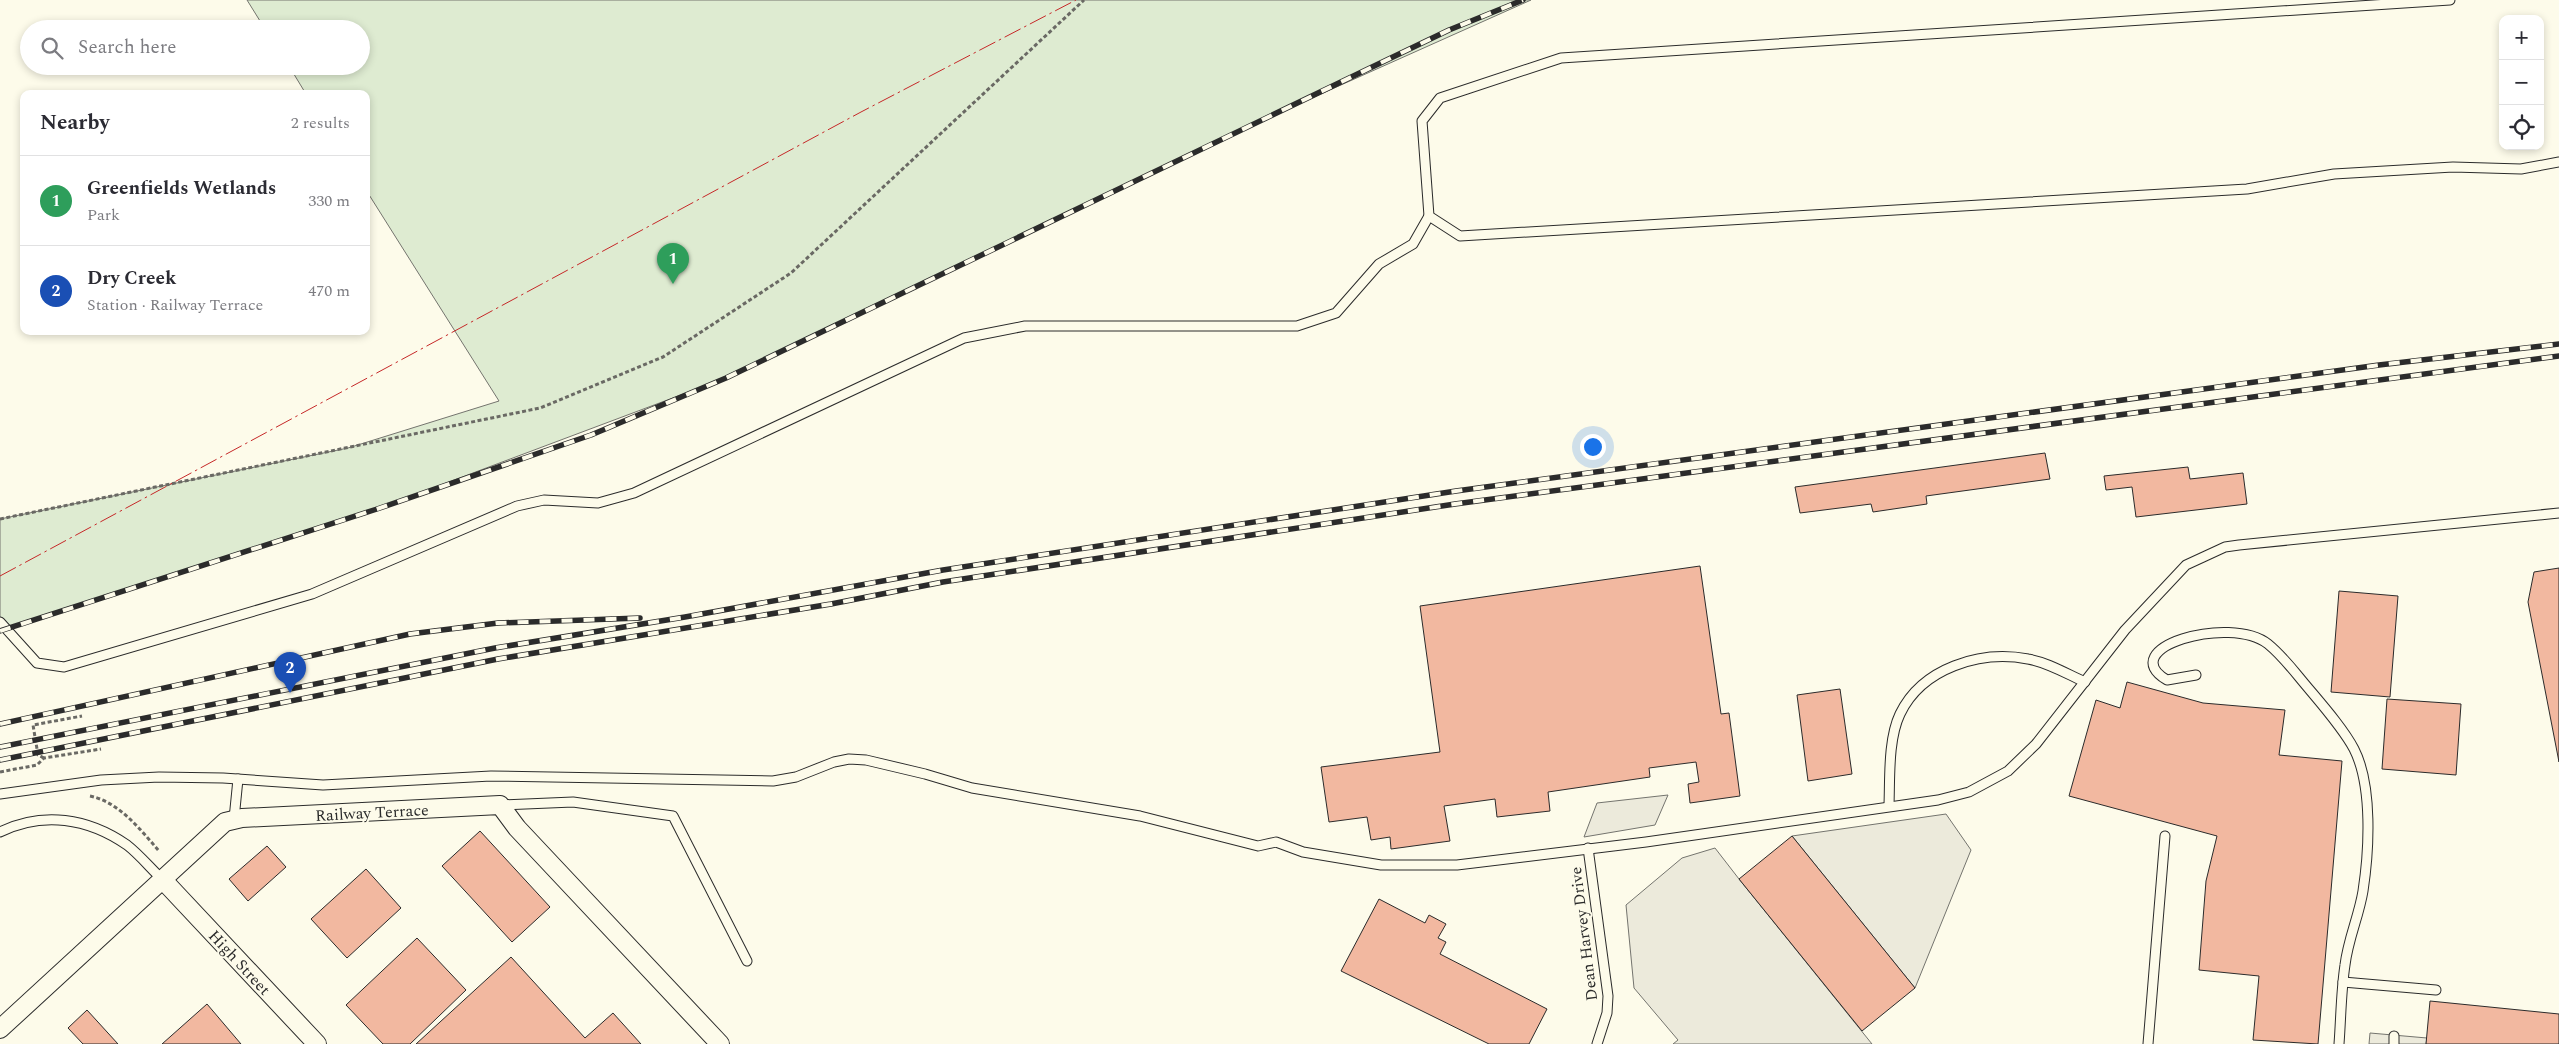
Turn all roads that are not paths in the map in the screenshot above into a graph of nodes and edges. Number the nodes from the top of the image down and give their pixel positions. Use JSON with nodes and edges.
{"nodes":[{"id":1,"x":2450,"y":0,"type":"edge"},
{"id":2,"x":2559,"y":162,"type":"edge"},
{"id":3,"x":1429,"y":216,"type":"junction"},
{"id":4,"x":2559,"y":513,"type":"edge"},
{"id":5,"x":0,"y":622,"type":"edge"},
{"id":6,"x":2196,"y":676,"type":"dead end"},
{"id":7,"x":2085,"y":682,"type":"junction"},
{"id":8,"x":238,"y":779,"type":"junction"},
{"id":9,"x":0,"y":794,"type":"edge"},
{"id":10,"x":500,"y":805,"type":"junction"},
{"id":11,"x":1889,"y":805,"type":"junction"},
{"id":12,"x":234,"y":819,"type":"junction"},
{"id":13,"x":0,"y":832,"type":"edge"},
{"id":14,"x":2165,"y":836,"type":"dead end"},
{"id":15,"x":1588,"y":848,"type":"junction"},
{"id":16,"x":163,"y":880,"type":"junction"},
{"id":17,"x":747,"y":961,"type":"dead end"},
{"id":18,"x":2343,"y":982,"type":"junction"},
{"id":19,"x":2436,"y":990,"type":"dead end"},
{"id":20,"x":0,"y":1029,"type":"edge"},
{"id":21,"x":317,"y":1044,"type":"edge"},
{"id":22,"x":720,"y":1044,"type":"edge"},
{"id":23,"x":1598,"y":1044,"type":"edge"},
{"id":24,"x":2148,"y":1044,"type":"edge"},
{"id":25,"x":2339,"y":1044,"type":"edge"}],
"edges":[{"from":1,"to":3,"type":"lane"},
{"from":2,"to":3,"type":"lane"},
{"from":3,"to":5,"type":"lane"},
{"from":4,"to":7,"type":"lane"},
{"from":6,"to":18,"type":"lane"},
{"from":7,"to":11,"type":"lane"},
{"from":7,"to":11,"type":"lane"},
{"from":8,"to":9,"type":"lane"},
{"from":8,"to":12,"type":"lane"},
{"from":8,"to":15,"type":"lane"},
{"from":10,"to":12,"type":"street","name":"Railway Terrace"},
{"from":10,"to":17,"type":"lane"},
{"from":10,"to":22,"type":"street"},
{"from":11,"to":15,"type":"lane"},
{"from":12,"to":16,"type":"street","name":"Railway Terrace"},
{"from":13,"to":16,"type":"lane"},
{"from":14,"to":24,"type":"lane"},
{"from":15,"to":23,"type":"lane","name":"Dean Harvey Drive"},
{"from":16,"to":20,"type":"street","name":"Railway Terrace"},
{"from":16,"to":21,"type":"street","name":"High Street"},
{"from":18,"to":19,"type":"lane"},
{"from":18,"to":25,"type":"lane"}]}
